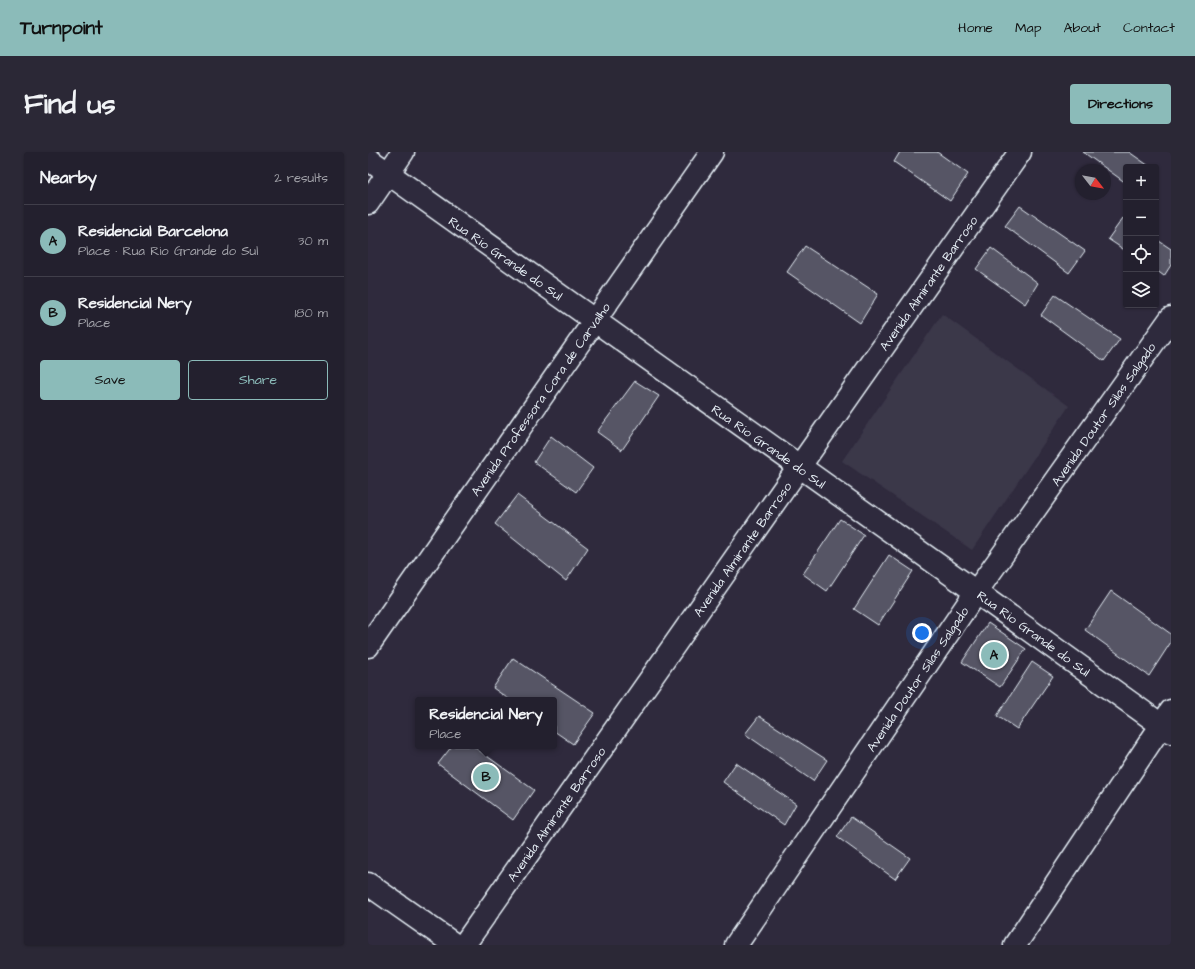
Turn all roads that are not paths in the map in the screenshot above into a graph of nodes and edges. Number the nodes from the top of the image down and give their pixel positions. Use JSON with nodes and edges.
{"nodes":[{"id":1,"x":403,"y":152,"type":"edge"},
{"id":2,"x":712,"y":152,"type":"edge"},
{"id":3,"x":1020,"y":152,"type":"edge"},
{"id":4,"x":368,"y":159,"type":"edge"},
{"id":5,"x":388,"y":174,"type":"junction"},
{"id":6,"x":368,"y":203,"type":"edge"},
{"id":7,"x":1171,"y":318,"type":"edge"},
{"id":8,"x":594,"y":321,"type":"junction"},
{"id":9,"x":799,"y":467,"type":"junction"},
{"id":10,"x":976,"y":592,"type":"junction"},
{"id":11,"x":368,"y":646,"type":"edge"},
{"id":12,"x":1168,"y":723,"type":"edge"},
{"id":13,"x":368,"y":884,"type":"edge"},
{"id":14,"x":455,"y":945,"type":"edge"},
{"id":15,"x":464,"y":945,"type":"edge"},
{"id":16,"x":736,"y":945,"type":"edge"},
{"id":17,"x":1015,"y":945,"type":"edge"}],
"edges":[{"from":1,"to":5,"type":"street"},
{"from":2,"to":8,"type":"street","name":"Avenida Professora Cora de Carvalho"},
{"from":3,"to":9,"type":"street","name":"Avenida Almirante Barroso"},
{"from":4,"to":5,"type":"street","name":"Rua Rio Grande do Sul"},
{"from":5,"to":6,"type":"street"},
{"from":5,"to":8,"type":"street","name":"Rua Rio Grande do Sul"},
{"from":7,"to":10,"type":"street","name":"Avenida Doutor Silas Salgado"},
{"from":8,"to":9,"type":"street","name":"Rua Rio Grande do Sul"},
{"from":8,"to":11,"type":"street","name":"Avenida Professora Cora de Carvalho"},
{"from":9,"to":10,"type":"street","name":"Rua Rio Grande do Sul"},
{"from":9,"to":15,"type":"street","name":"Avenida Almirante Barroso"},
{"from":10,"to":12,"type":"street","name":"Rua Rio Grande do Sul"},
{"from":10,"to":16,"type":"street","name":"Avenida Doutor Silas Salgado"},
{"from":12,"to":17,"type":"street"},
{"from":13,"to":14,"type":"street"}]}
